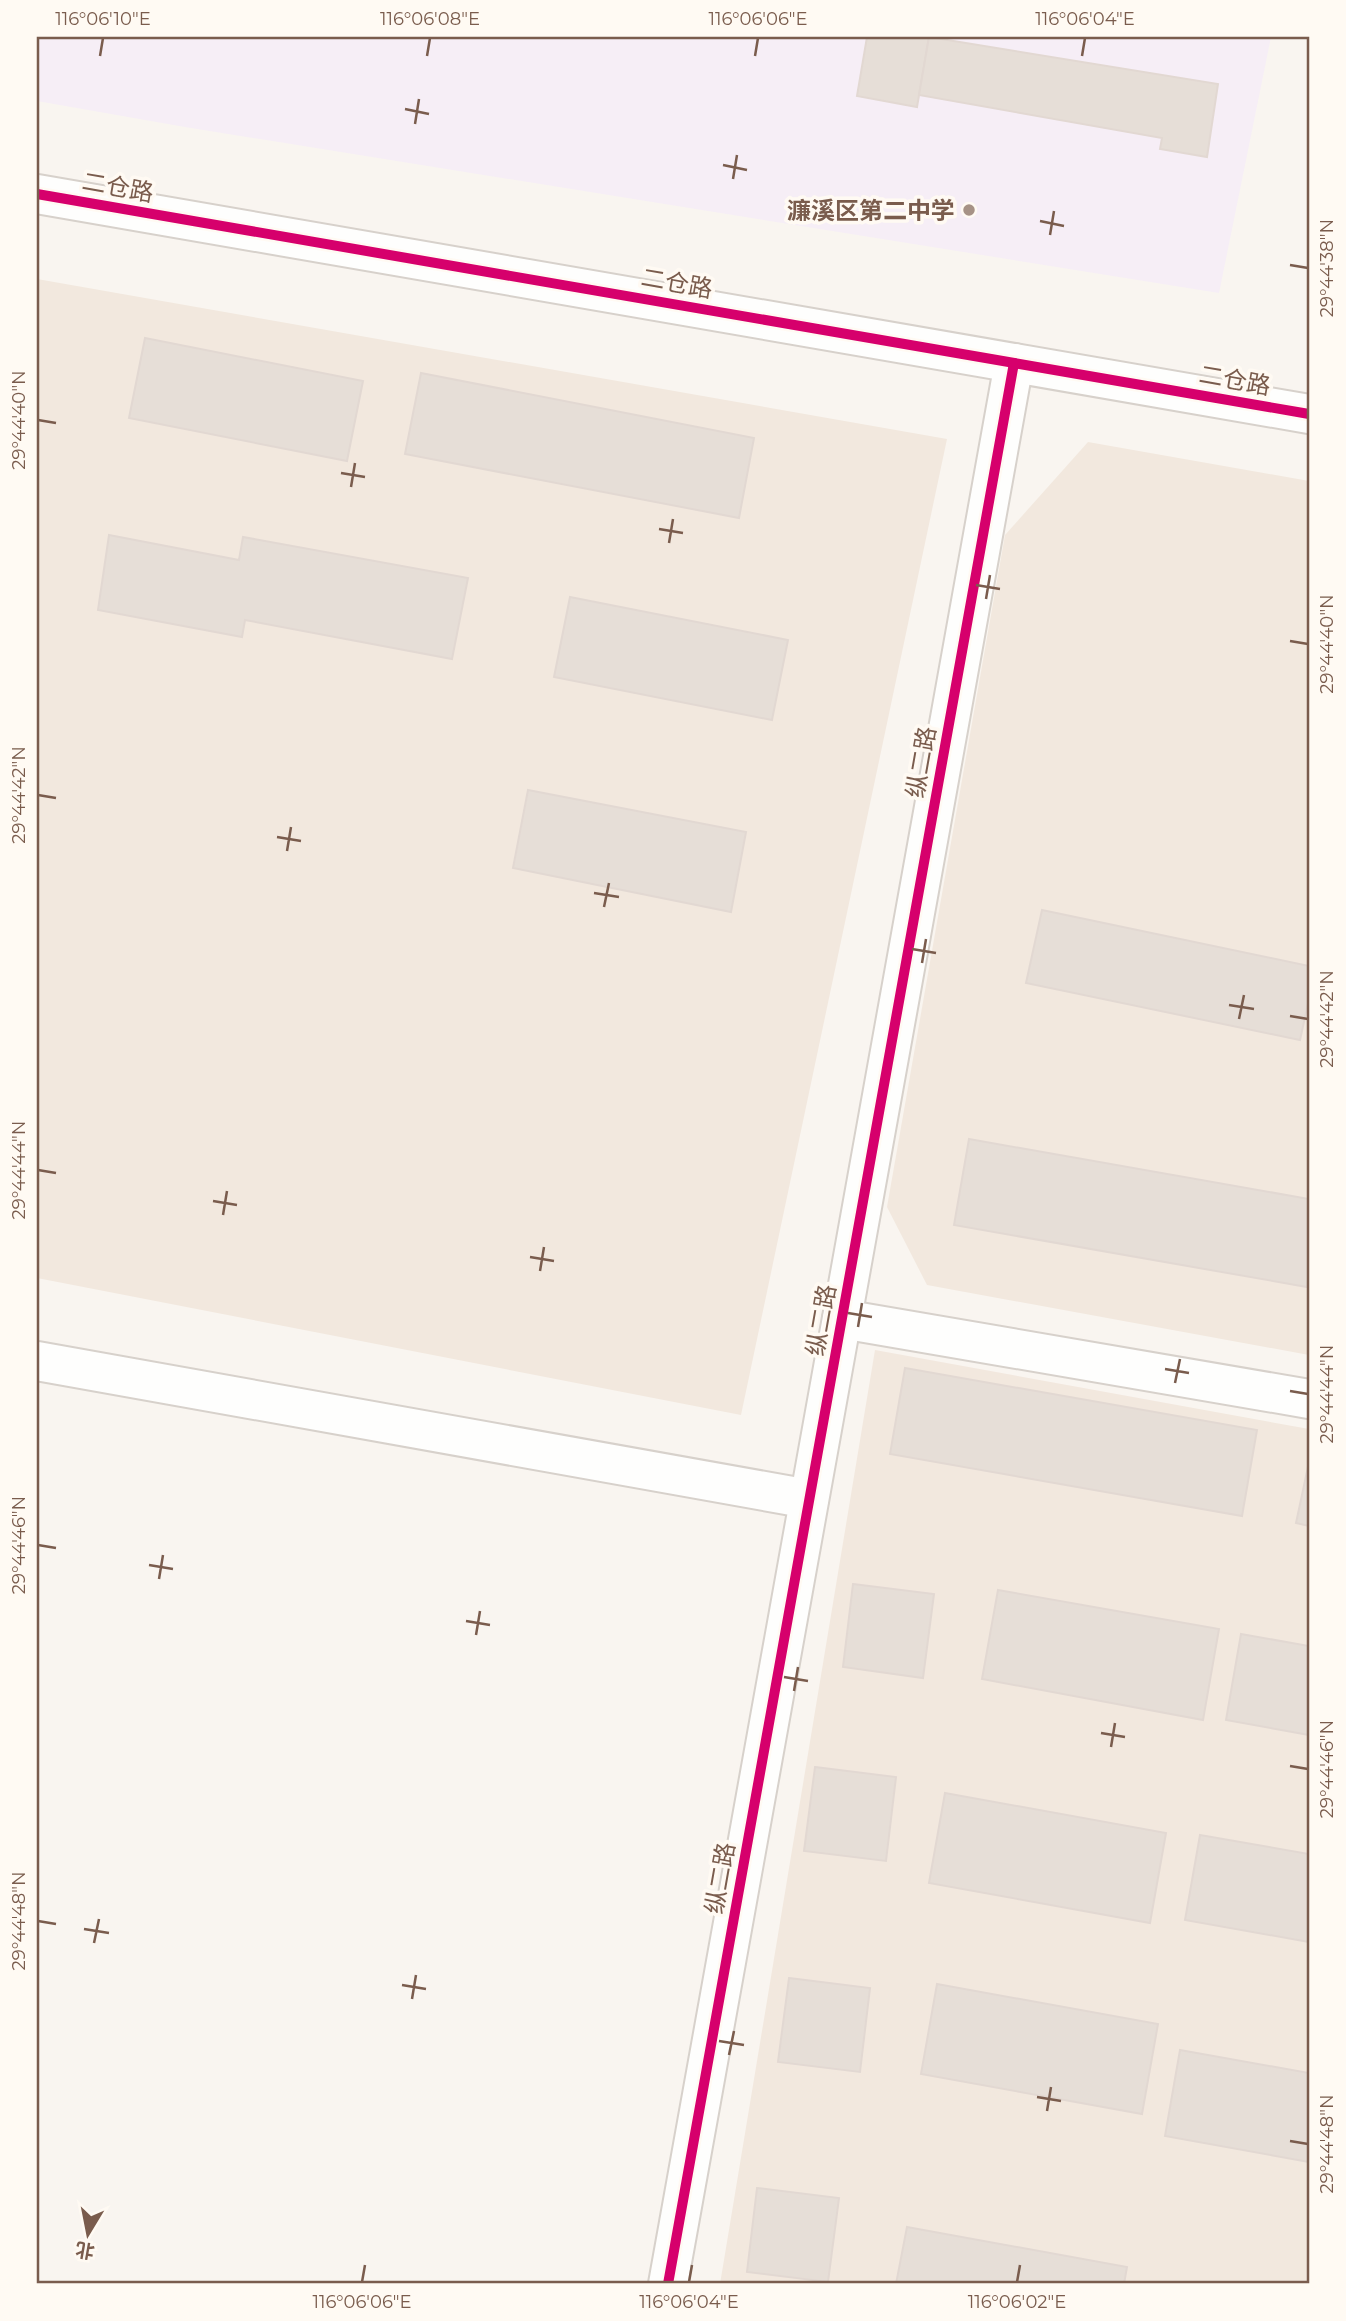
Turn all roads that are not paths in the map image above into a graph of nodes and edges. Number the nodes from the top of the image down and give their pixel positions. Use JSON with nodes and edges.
{"nodes":[{"id":1,"x":37,"y":194,"type":"edge"},
{"id":2,"x":1014,"y":363,"type":"junction"},
{"id":3,"x":1309,"y":414,"type":"edge"},
{"id":4,"x":842,"y":1319,"type":"junction"},
{"id":5,"x":37,"y":1361,"type":"edge"},
{"id":6,"x":1309,"y":1399,"type":"edge"},
{"id":7,"x":809,"y":1499,"type":"junction"},
{"id":8,"x":668,"y":2284,"type":"edge"}],
"edges":[{"from":1,"to":2,"type":"street","name":"二仓路"},
{"from":2,"to":3,"type":"street","name":"二仓路"},
{"from":2,"to":4,"type":"street","name":"纵二路"},
{"from":4,"to":6,"type":"street"},
{"from":4,"to":7,"type":"street","name":"纵二路"},
{"from":5,"to":7,"type":"street"},
{"from":7,"to":8,"type":"street","name":"纵二路"}]}
